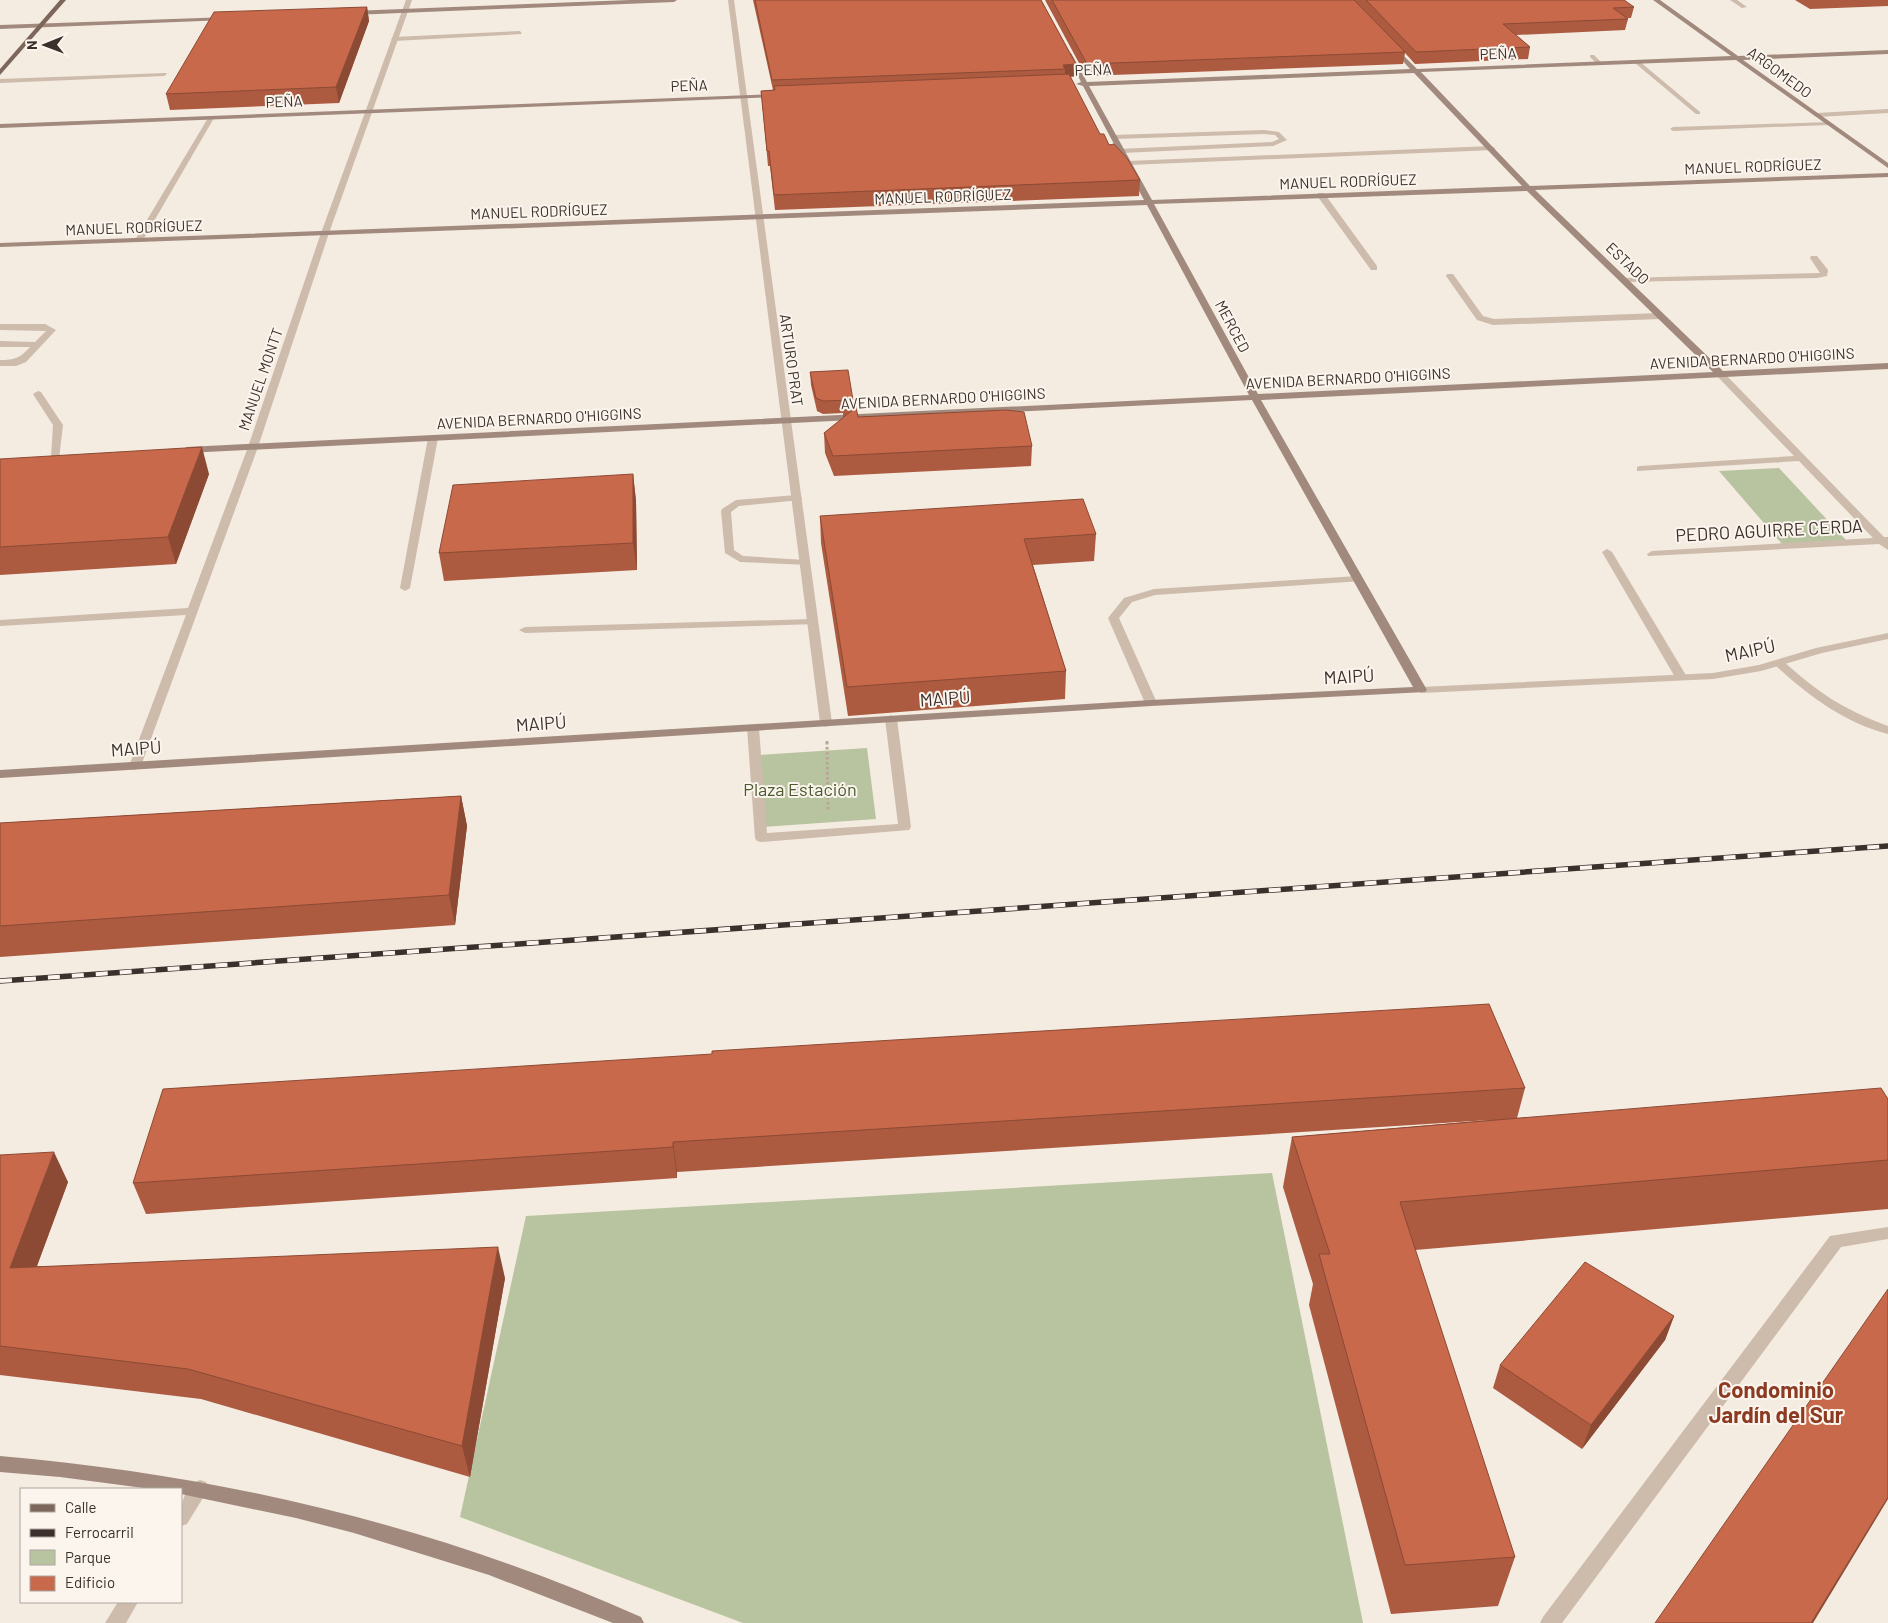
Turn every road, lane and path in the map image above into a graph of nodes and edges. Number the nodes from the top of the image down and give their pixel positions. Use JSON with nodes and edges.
{"nodes":[{"id":1,"x":63,"y":0,"type":"edge"},
{"id":2,"x":409,"y":0,"type":"edge"},
{"id":3,"x":674,"y":0,"type":"edge"},
{"id":4,"x":731,"y":0,"type":"edge"},
{"id":5,"x":1656,"y":0,"type":"edge"},
{"id":6,"x":1733,"y":0,"type":"edge"},
{"id":7,"x":1744,"y":7,"type":"dead end"},
{"id":8,"x":405,"y":10,"type":"junction"},
{"id":9,"x":343,"y":13,"type":"edge"},
{"id":10,"x":236,"y":18,"type":"edge"},
{"id":11,"x":40,"y":26,"type":"junction"},
{"id":12,"x":0,"y":27,"type":"edge"},
{"id":13,"x":520,"y":33,"type":"dead end"},
{"id":14,"x":1386,"y":39,"type":"edge"},
{"id":15,"x":394,"y":40,"type":"junction"},
{"id":16,"x":1063,"y":43,"type":"edge"},
{"id":17,"x":1888,"y":52,"type":"edge"},
{"id":18,"x":1592,"y":56,"type":"dead end"},
{"id":19,"x":1737,"y":58,"type":"junction"},
{"id":20,"x":1637,"y":62,"type":"junction"},
{"id":21,"x":1599,"y":63,"type":"junction"},
{"id":22,"x":1416,"y":70,"type":"junction"},
{"id":23,"x":0,"y":73,"type":"edge"},
{"id":24,"x":164,"y":74,"type":"dead end"},
{"id":25,"x":0,"y":81,"type":"edge"},
{"id":26,"x":1085,"y":83,"type":"junction"},
{"id":27,"x":1071,"y":84,"type":"edge"},
{"id":28,"x":786,"y":95,"type":"edge"},
{"id":29,"x":744,"y":97,"type":"junction"},
{"id":30,"x":369,"y":111,"type":"junction"},
{"id":31,"x":1888,"y":111,"type":"edge"},
{"id":32,"x":1698,"y":113,"type":"dead end"},
{"id":33,"x":1817,"y":115,"type":"junction"},
{"id":34,"x":211,"y":118,"type":"junction"},
{"id":35,"x":1828,"y":123,"type":"junction"},
{"id":36,"x":0,"y":126,"type":"edge"},
{"id":37,"x":1673,"y":129,"type":"dead end"},
{"id":38,"x":1114,"y":137,"type":"junction"},
{"id":39,"x":1491,"y":148,"type":"junction"},
{"id":40,"x":1122,"y":151,"type":"junction"},
{"id":41,"x":1128,"y":163,"type":"junction"},
{"id":42,"x":1888,"y":166,"type":"edge"},
{"id":43,"x":1888,"y":175,"type":"edge"},
{"id":44,"x":1529,"y":188,"type":"junction"},
{"id":45,"x":1321,"y":195,"type":"junction"},
{"id":46,"x":1149,"y":202,"type":"junction"},
{"id":47,"x":760,"y":216,"type":"junction"},
{"id":48,"x":325,"y":233,"type":"junction"},
{"id":49,"x":140,"y":240,"type":"junction"},
{"id":50,"x":0,"y":245,"type":"edge"},
{"id":51,"x":1814,"y":258,"type":"dead end"},
{"id":52,"x":1374,"y":268,"type":"dead end"},
{"id":53,"x":1450,"y":276,"type":"dead end"},
{"id":54,"x":1623,"y":280,"type":"junction"},
{"id":55,"x":1660,"y":316,"type":"junction"},
{"id":56,"x":0,"y":327,"type":"edge"},
{"id":57,"x":0,"y":344,"type":"edge"},
{"id":58,"x":39,"y":345,"type":"junction"},
{"id":59,"x":0,"y":363,"type":"edge"},
{"id":60,"x":1888,"y":366,"type":"edge"},
{"id":61,"x":1720,"y":374,"type":"junction"},
{"id":62,"x":38,"y":394,"type":"dead end"},
{"id":63,"x":1254,"y":398,"type":"junction"},
{"id":64,"x":786,"y":421,"type":"junction"},
{"id":65,"x":433,"y":438,"type":"junction"},
{"id":66,"x":253,"y":447,"type":"junction"},
{"id":67,"x":174,"y":451,"type":"edge"},
{"id":68,"x":56,"y":457,"type":"edge"},
{"id":69,"x":1802,"y":458,"type":"junction"},
{"id":70,"x":1640,"y":469,"type":"dead end"},
{"id":71,"x":797,"y":498,"type":"junction"},
{"id":72,"x":1886,"y":542,"type":"edge"},
{"id":73,"x":1607,"y":552,"type":"dead end"},
{"id":74,"x":1652,"y":554,"type":"dead end"},
{"id":75,"x":805,"y":563,"type":"junction"},
{"id":76,"x":1358,"y":579,"type":"junction"},
{"id":77,"x":404,"y":588,"type":"dead end"},
{"id":78,"x":191,"y":612,"type":"junction"},
{"id":79,"x":813,"y":622,"type":"junction"},
{"id":80,"x":0,"y":623,"type":"edge"},
{"id":81,"x":525,"y":630,"type":"dead end"},
{"id":82,"x":1888,"y":636,"type":"edge"},
{"id":83,"x":1779,"y":663,"type":"junction"},
{"id":84,"x":1681,"y":677,"type":"junction"},
{"id":85,"x":1421,"y":690,"type":"junction"},
{"id":86,"x":1151,"y":703,"type":"junction"},
{"id":87,"x":890,"y":719,"type":"junction"},
{"id":88,"x":826,"y":723,"type":"junction"},
{"id":89,"x":753,"y":728,"type":"junction"},
{"id":90,"x":1888,"y":730,"type":"edge"},
{"id":91,"x":135,"y":766,"type":"junction"},
{"id":92,"x":0,"y":774,"type":"edge"},
{"id":93,"x":829,"y":832,"type":"junction"},
{"id":94,"x":1888,"y":1233,"type":"edge"},
{"id":95,"x":0,"y":1464,"type":"edge"},
{"id":96,"x":200,"y":1488,"type":"junction"},
{"id":97,"x":182,"y":1516,"type":"edge"},
{"id":98,"x":128,"y":1603,"type":"edge"},
{"id":99,"x":621,"y":1620,"type":"edge"},
{"id":100,"x":116,"y":1623,"type":"edge"},
{"id":101,"x":1550,"y":1623,"type":"edge"}],
"edges":[{"from":1,"to":11,"type":"main road"},
{"from":2,"to":8,"type":"street","name":"MANUEL MONTT"},
{"from":3,"to":8,"type":"street"},
{"from":4,"to":29,"type":"street","name":"ARTURO PRAT"},
{"from":5,"to":19,"type":"street","name":"ARGOMEDO"},
{"from":6,"to":7,"type":"street"},
{"from":8,"to":9,"type":"street"},
{"from":8,"to":15,"type":"street","name":"MANUEL MONTT"},
{"from":10,"to":11,"type":"street"},
{"from":11,"to":12,"type":"street"},
{"from":11,"to":23,"type":"main road"},
{"from":13,"to":15,"type":"street"},
{"from":14,"to":22,"type":"street","name":"ESTADO"},
{"from":15,"to":30,"type":"street","name":"MANUEL MONTT"},
{"from":16,"to":26,"type":"street","name":"MERCED"},
{"from":17,"to":19,"type":"street","name":"PEÑA"},
{"from":18,"to":21,"type":"street"},
{"from":19,"to":20,"type":"street","name":"PEÑA"},
{"from":19,"to":33,"type":"street","name":"ARGOMEDO"},
{"from":20,"to":21,"type":"street","name":"PEÑA"},
{"from":20,"to":32,"type":"street"},
{"from":21,"to":22,"type":"street","name":"PEÑA"},
{"from":22,"to":26,"type":"street","name":"PEÑA"},
{"from":22,"to":39,"type":"street","name":"ESTADO"},
{"from":24,"to":25,"type":"street"},
{"from":26,"to":27,"type":"street","name":"PEÑA"},
{"from":26,"to":38,"type":"street","name":"MERCED"},
{"from":28,"to":29,"type":"street","name":"PEÑA"},
{"from":29,"to":30,"type":"street","name":"PEÑA"},
{"from":29,"to":47,"type":"street","name":"ARTURO PRAT"},
{"from":30,"to":34,"type":"street","name":"PEÑA"},
{"from":30,"to":48,"type":"street","name":"MANUEL MONTT"},
{"from":31,"to":33,"type":"street"},
{"from":33,"to":35,"type":"street","name":"ARGOMEDO"},
{"from":34,"to":36,"type":"street","name":"PEÑA"},
{"from":34,"to":49,"type":"street"},
{"from":35,"to":37,"type":"street"},
{"from":35,"to":42,"type":"street","name":"ARGOMEDO"},
{"from":38,"to":40,"type":"street","name":"MERCED"},
{"from":38,"to":40,"type":"street"},
{"from":39,"to":41,"type":"street"},
{"from":39,"to":44,"type":"street","name":"ESTADO"},
{"from":40,"to":41,"type":"street","name":"MERCED"},
{"from":41,"to":46,"type":"street","name":"MERCED"},
{"from":43,"to":44,"type":"street","name":"MANUEL RODRÍGUEZ"},
{"from":44,"to":45,"type":"street","name":"MANUEL RODRÍGUEZ"},
{"from":44,"to":54,"type":"street","name":"ESTADO"},
{"from":45,"to":46,"type":"street","name":"MANUEL RODRÍGUEZ"},
{"from":45,"to":52,"type":"street"},
{"from":46,"to":47,"type":"street","name":"MANUEL RODRÍGUEZ"},
{"from":46,"to":63,"type":"street","name":"MERCED"},
{"from":47,"to":48,"type":"street","name":"MANUEL RODRÍGUEZ"},
{"from":47,"to":64,"type":"street","name":"ARTURO PRAT"},
{"from":48,"to":49,"type":"street","name":"MANUEL RODRÍGUEZ"},
{"from":48,"to":66,"type":"street","name":"MANUEL MONTT"},
{"from":49,"to":50,"type":"street","name":"MANUEL RODRÍGUEZ"},
{"from":51,"to":54,"type":"street"},
{"from":53,"to":55,"type":"street"},
{"from":54,"to":55,"type":"street","name":"ESTADO"},
{"from":55,"to":61,"type":"street","name":"ESTADO"},
{"from":56,"to":58,"type":"street"},
{"from":57,"to":58,"type":"street"},
{"from":58,"to":59,"type":"street"},
{"from":60,"to":61,"type":"street","name":"AVENIDA BERNARDO O'HIGGINS"},
{"from":61,"to":63,"type":"street","name":"AVENIDA BERNARDO O'HIGGINS"},
{"from":61,"to":69,"type":"street","name":"ESTADO"},
{"from":62,"to":68,"type":"street"},
{"from":63,"to":64,"type":"street","name":"AVENIDA BERNARDO O'HIGGINS"},
{"from":63,"to":76,"type":"street","name":"MERCED"},
{"from":64,"to":65,"type":"street","name":"AVENIDA BERNARDO O'HIGGINS"},
{"from":64,"to":71,"type":"street","name":"ARTURO PRAT"},
{"from":65,"to":66,"type":"street","name":"AVENIDA BERNARDO O'HIGGINS"},
{"from":65,"to":77,"type":"street"},
{"from":66,"to":67,"type":"street","name":"AVENIDA BERNARDO O'HIGGINS"},
{"from":66,"to":78,"type":"street","name":"MANUEL MONTT"},
{"from":69,"to":70,"type":"street"},
{"from":69,"to":72,"type":"street","name":"ESTADO"},
{"from":71,"to":75,"type":"street","name":"ARTURO PRAT"},
{"from":71,"to":75,"type":"street"},
{"from":72,"to":74,"type":"street","name":"PEDRO AGUIRRE CERDA"},
{"from":73,"to":84,"type":"street"},
{"from":75,"to":79,"type":"street","name":"ARTURO PRAT"},
{"from":76,"to":85,"type":"street","name":"MERCED"},
{"from":76,"to":86,"type":"street"},
{"from":78,"to":80,"type":"street"},
{"from":78,"to":91,"type":"street","name":"MANUEL MONTT"},
{"from":79,"to":81,"type":"street"},
{"from":79,"to":88,"type":"street","name":"ARTURO PRAT"},
{"from":82,"to":83,"type":"street","name":"MAIPÚ"},
{"from":83,"to":84,"type":"street","name":"MAIPÚ"},
{"from":83,"to":90,"type":"street"},
{"from":84,"to":85,"type":"street","name":"MAIPÚ"},
{"from":85,"to":86,"type":"street","name":"MAIPÚ"},
{"from":86,"to":87,"type":"street","name":"MAIPÚ"},
{"from":87,"to":88,"type":"street","name":"MAIPÚ"},
{"from":87,"to":93,"type":"street"},
{"from":88,"to":89,"type":"street","name":"MAIPÚ"},
{"from":88,"to":93,"type":"path"},
{"from":89,"to":91,"type":"street","name":"MAIPÚ"},
{"from":89,"to":93,"type":"street"},
{"from":91,"to":92,"type":"street","name":"MAIPÚ"},
{"from":94,"to":101,"type":"street"},
{"from":95,"to":96,"type":"street"},
{"from":96,"to":97,"type":"street"},
{"from":96,"to":99,"type":"street"},
{"from":98,"to":100,"type":"street"}]}
